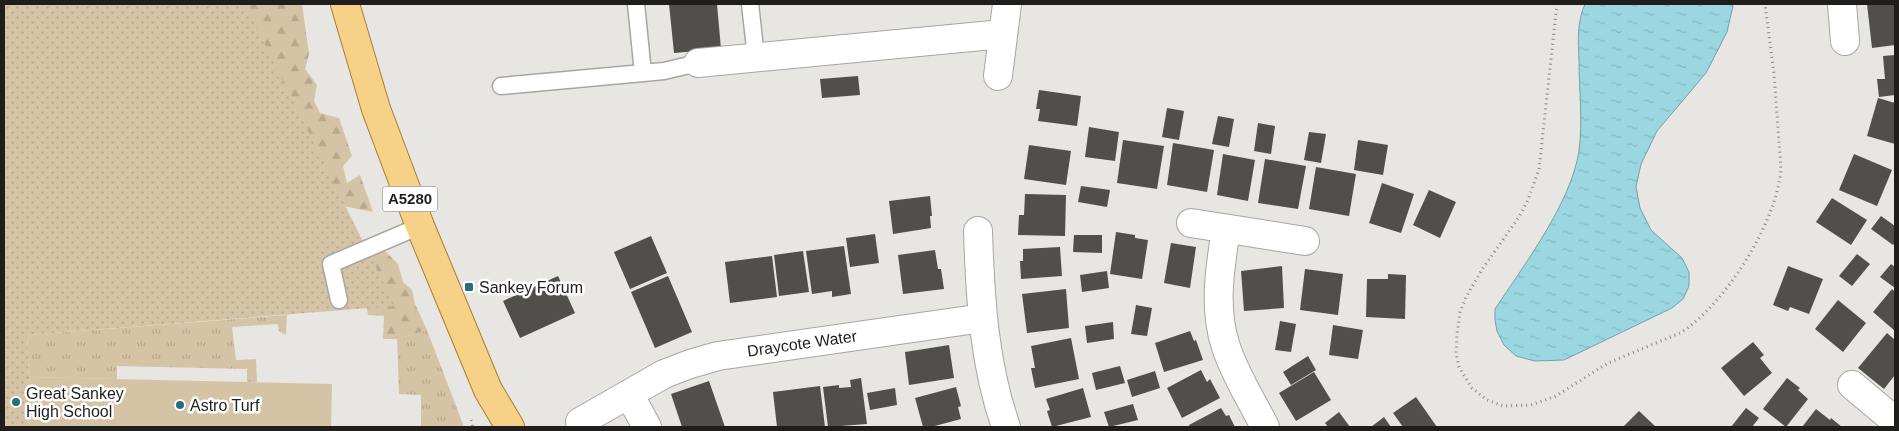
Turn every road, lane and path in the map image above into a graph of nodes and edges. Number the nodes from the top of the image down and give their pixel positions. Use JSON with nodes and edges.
{"nodes":[{"id":1,"x":345,"y":4,"type":"edge"},
{"id":2,"x":636,"y":4,"type":"edge"},
{"id":3,"x":750,"y":4,"type":"edge"},
{"id":4,"x":1007,"y":4,"type":"edge"},
{"id":5,"x":1557,"y":4,"type":"edge"},
{"id":6,"x":1765,"y":4,"type":"edge"},
{"id":7,"x":1842,"y":4,"type":"edge"},
{"id":8,"x":1003,"y":34,"type":"junction"},
{"id":9,"x":1845,"y":41,"type":"dead end"},
{"id":10,"x":756,"y":57,"type":"junction"},
{"id":11,"x":698,"y":63,"type":"joint"},
{"id":12,"x":644,"y":73,"type":"junction"},
{"id":13,"x":998,"y":76,"type":"dead end"},
{"id":14,"x":500,"y":86,"type":"dead end"},
{"id":15,"x":1191,"y":223,"type":"dead end"},
{"id":16,"x":420,"y":226,"type":"junction"},
{"id":17,"x":1226,"y":228,"type":"junction"},
{"id":18,"x":978,"y":231,"type":"dead end"},
{"id":19,"x":1305,"y":241,"type":"dead end"},
{"id":20,"x":339,"y":300,"type":"dead end"},
{"id":21,"x":983,"y":318,"type":"junction"},
{"id":22,"x":1852,"y":385,"type":"dead end"},
{"id":23,"x":488,"y":390,"type":"junction"},
{"id":24,"x":629,"y":394,"type":"junction"},
{"id":25,"x":1895,"y":421,"type":"edge"},
{"id":26,"x":580,"y":422,"type":"dead end"},
{"id":27,"x":497,"y":427,"type":"edge"},
{"id":28,"x":510,"y":427,"type":"edge"},
{"id":29,"x":647,"y":427,"type":"edge"},
{"id":30,"x":1006,"y":427,"type":"edge"},
{"id":31,"x":1265,"y":427,"type":"edge"}],
"edges":[{"from":1,"to":16,"type":"main road","number":"A5280"},
{"from":2,"to":12,"type":"lane"},
{"from":3,"to":10,"type":"lane"},
{"from":4,"to":8,"type":"street"},
{"from":5,"to":6,"type":"path"},
{"from":7,"to":9,"type":"street"},
{"from":8,"to":10,"type":"street"},
{"from":8,"to":13,"type":"street"},
{"from":10,"to":11,"type":"street"},
{"from":11,"to":12,"type":"lane"},
{"from":12,"to":14,"type":"lane"},
{"from":15,"to":17,"type":"street"},
{"from":16,"to":20,"type":"lane"},
{"from":16,"to":23,"type":"main road","number":"A5280"},
{"from":17,"to":19,"type":"street"},
{"from":17,"to":31,"type":"street"},
{"from":18,"to":21,"type":"street"},
{"from":21,"to":24,"type":"street","name":"Draycote Water"},
{"from":21,"to":30,"type":"street"},
{"from":22,"to":25,"type":"street"},
{"from":23,"to":27,"type":"main road","number":"A5280"},
{"from":23,"to":28,"type":"main road","number":"A5280"},
{"from":24,"to":26,"type":"street","name":"Draycote Water"},
{"from":24,"to":29,"type":"street"}]}
